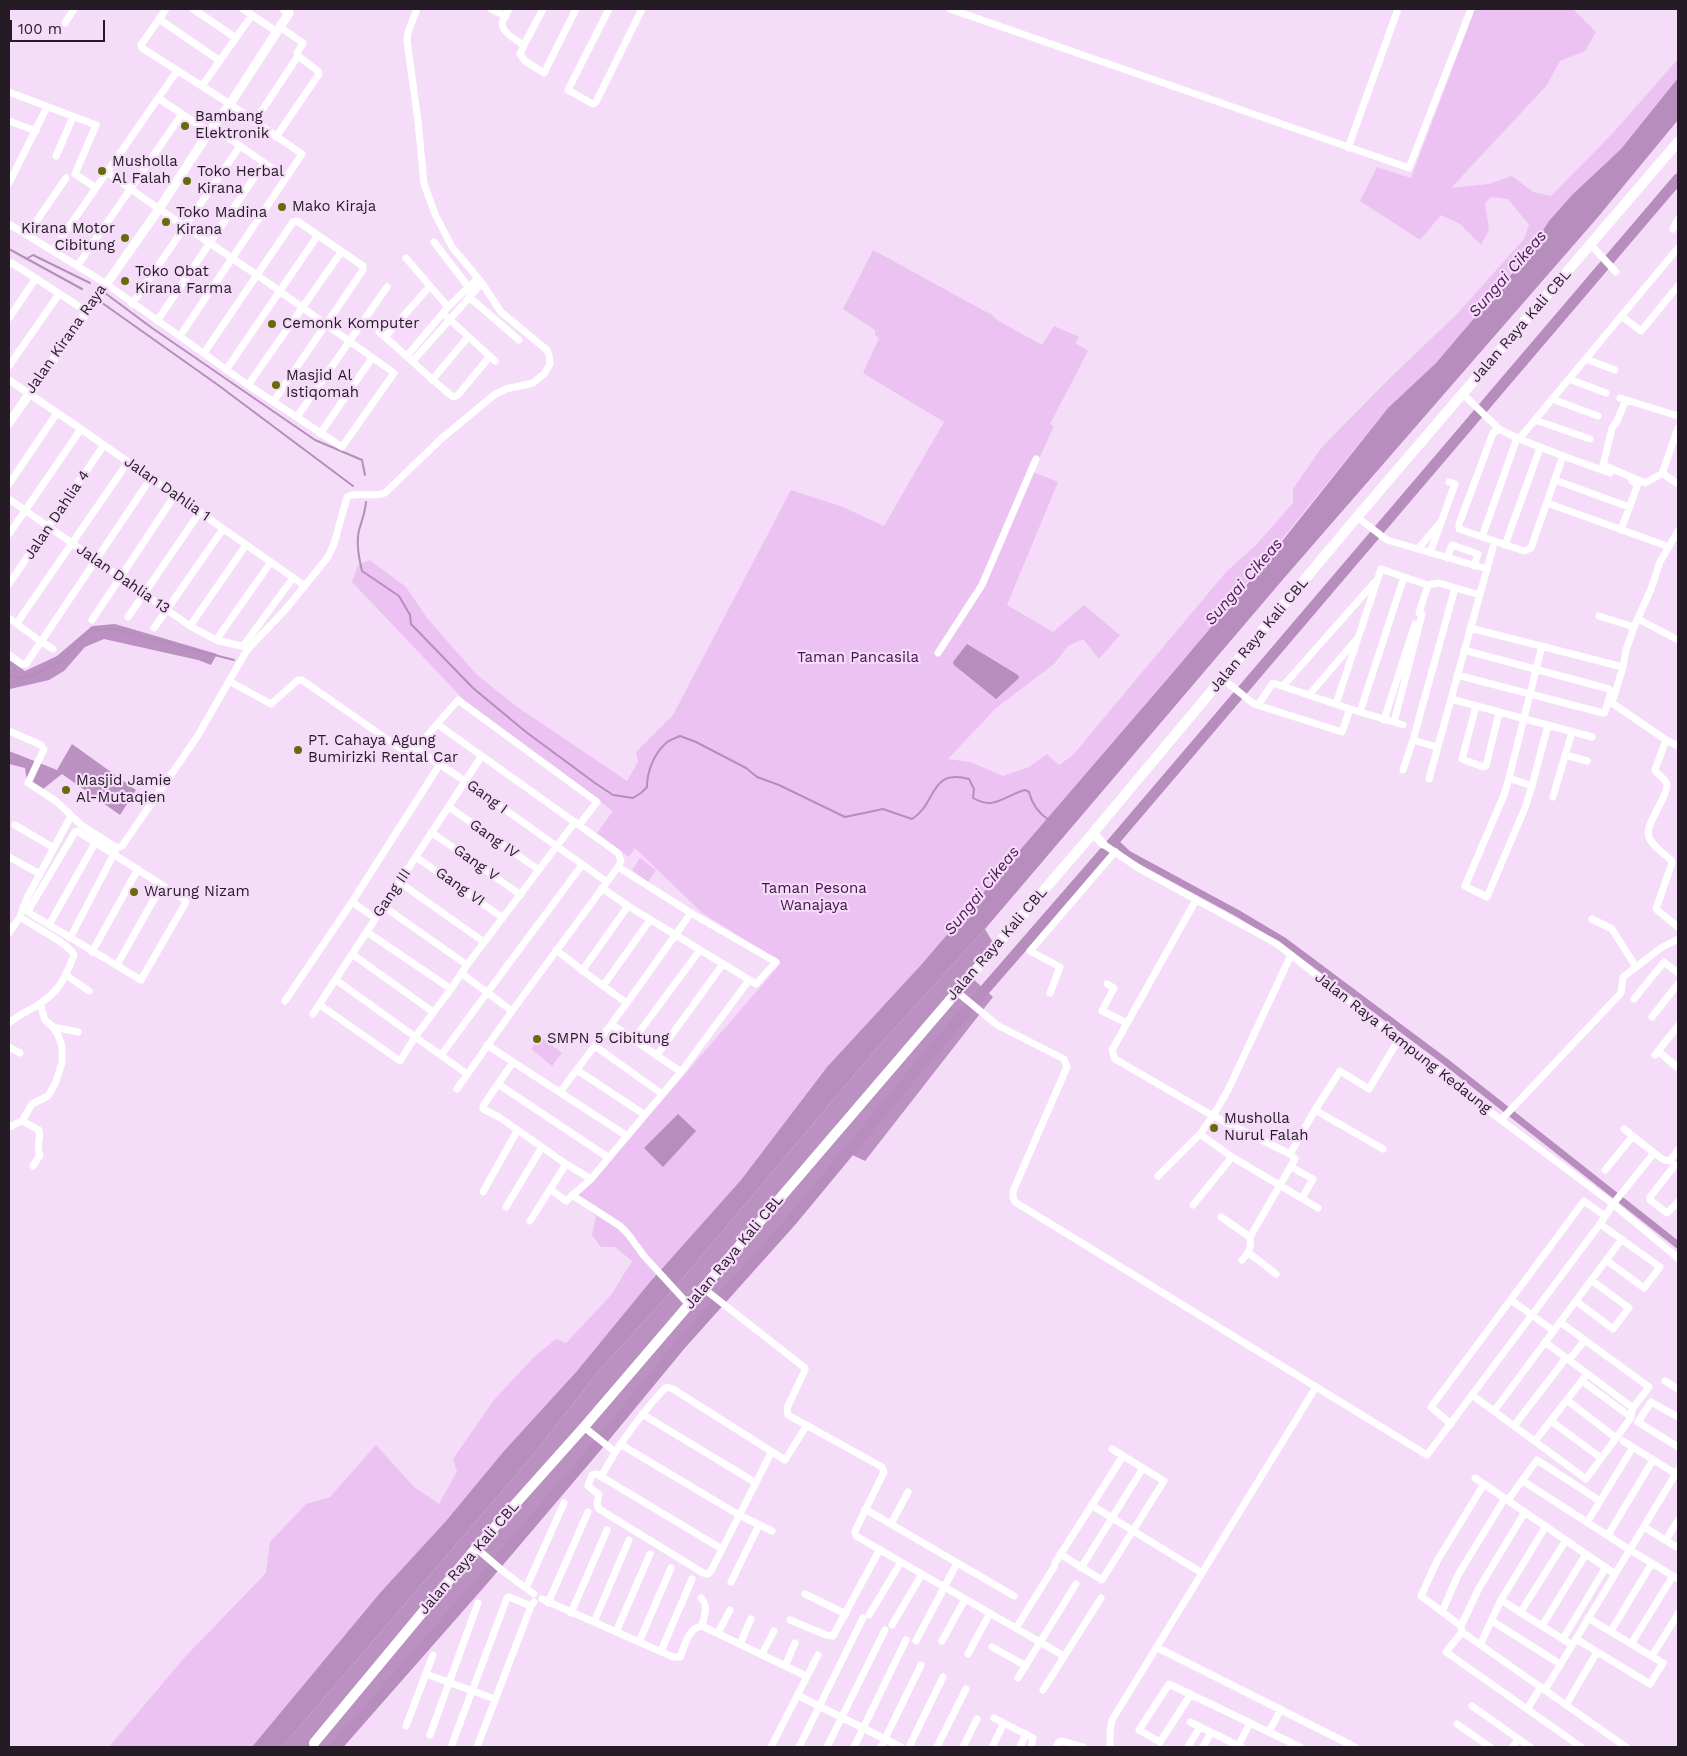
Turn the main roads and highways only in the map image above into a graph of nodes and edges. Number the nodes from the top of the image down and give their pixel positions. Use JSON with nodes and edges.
{"nodes":[{"id":1,"x":1678,"y":142,"type":"edge"},
{"id":2,"x":317,"y":1745,"type":"edge"}],
"edges":[{"from":1,"to":2,"type":"main road","name":"Jalan Raya Kali CBL"}]}
